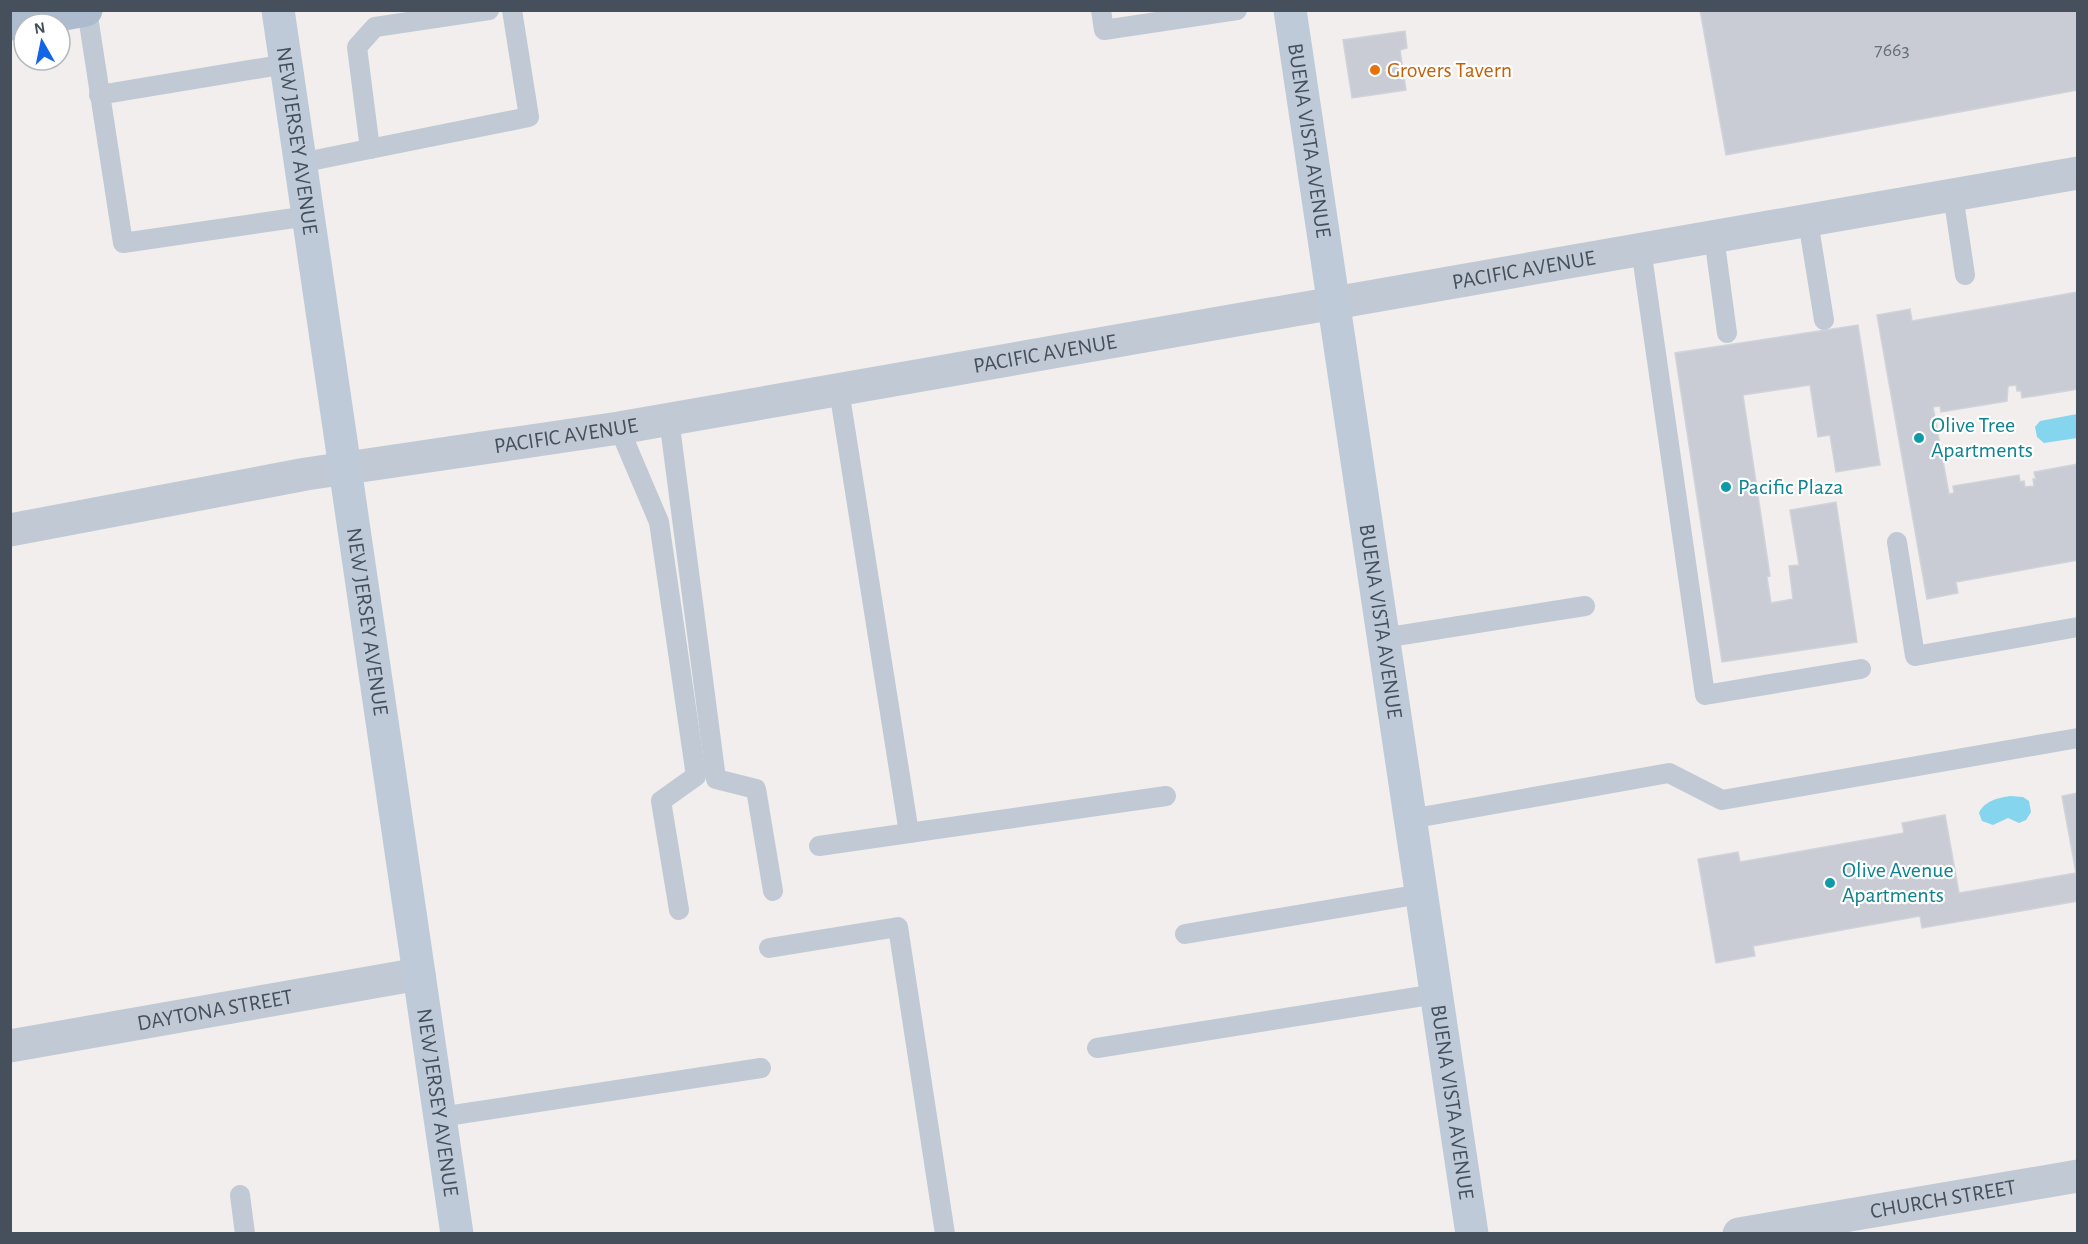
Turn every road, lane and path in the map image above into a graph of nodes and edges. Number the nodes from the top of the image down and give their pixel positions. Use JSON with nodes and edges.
{"nodes":[{"id":1,"x":86,"y":10,"type":"edge"},
{"id":2,"x":278,"y":10,"type":"edge"},
{"id":3,"x":489,"y":10,"type":"edge"},
{"id":4,"x":512,"y":10,"type":"edge"},
{"id":5,"x":1101,"y":10,"type":"edge"},
{"id":6,"x":1237,"y":10,"type":"edge"},
{"id":7,"x":1290,"y":10,"type":"edge"},
{"id":8,"x":1207,"y":13,"type":"edge"},
{"id":9,"x":449,"y":14,"type":"edge"},
{"id":10,"x":10,"y":24,"type":"edge"},
{"id":11,"x":286,"y":64,"type":"junction"},
{"id":12,"x":99,"y":95,"type":"junction"},
{"id":13,"x":370,"y":149,"type":"junction"},
{"id":14,"x":300,"y":163,"type":"junction"},
{"id":15,"x":2078,"y":173,"type":"edge"},
{"id":16,"x":1953,"y":195,"type":"junction"},
{"id":17,"x":308,"y":216,"type":"junction"},
{"id":18,"x":1808,"y":220,"type":"junction"},
{"id":19,"x":1714,"y":237,"type":"junction"},
{"id":20,"x":1641,"y":249,"type":"junction"},
{"id":21,"x":1965,"y":275,"type":"dead end"},
{"id":22,"x":1334,"y":303,"type":"junction"},
{"id":23,"x":1824,"y":320,"type":"dead end"},
{"id":24,"x":1727,"y":333,"type":"dead end"},
{"id":25,"x":839,"y":390,"type":"junction"},
{"id":26,"x":669,"y":419,"type":"junction"},
{"id":27,"x":619,"y":428,"type":"junction"},
{"id":28,"x":345,"y":467,"type":"junction"},
{"id":29,"x":10,"y":530,"type":"edge"},
{"id":30,"x":1897,"y":542,"type":"dead end"},
{"id":31,"x":1585,"y":606,"type":"dead end"},
{"id":32,"x":2078,"y":627,"type":"edge"},
{"id":33,"x":1383,"y":638,"type":"junction"},
{"id":34,"x":1861,"y":669,"type":"dead end"},
{"id":35,"x":2078,"y":738,"type":"edge"},
{"id":36,"x":1166,"y":796,"type":"dead end"},
{"id":37,"x":1410,"y":819,"type":"junction"},
{"id":38,"x":909,"y":832,"type":"junction"},
{"id":39,"x":819,"y":846,"type":"dead end"},
{"id":40,"x":772,"y":891,"type":"dead end"},
{"id":41,"x":1421,"y":894,"type":"junction"},
{"id":42,"x":679,"y":910,"type":"dead end"},
{"id":43,"x":1185,"y":934,"type":"dead end"},
{"id":44,"x":769,"y":948,"type":"dead end"},
{"id":45,"x":419,"y":974,"type":"junction"},
{"id":46,"x":1436,"y":994,"type":"junction"},
{"id":47,"x":10,"y":1046,"type":"edge"},
{"id":48,"x":1097,"y":1048,"type":"dead end"},
{"id":49,"x":761,"y":1068,"type":"dead end"},
{"id":50,"x":440,"y":1117,"type":"junction"},
{"id":51,"x":2078,"y":1176,"type":"edge"},
{"id":52,"x":240,"y":1195,"type":"dead end"},
{"id":53,"x":245,"y":1233,"type":"edge"},
{"id":54,"x":457,"y":1233,"type":"edge"},
{"id":55,"x":945,"y":1233,"type":"edge"},
{"id":56,"x":1472,"y":1233,"type":"edge"},
{"id":57,"x":1739,"y":1233,"type":"edge"}],
"edges":[{"from":1,"to":10,"type":"main road"},
{"from":1,"to":12,"type":"lane"},
{"from":2,"to":11,"type":"street","name":"NEW JERSEY AVENUE"},
{"from":3,"to":9,"type":"lane"},
{"from":4,"to":13,"type":"lane"},
{"from":5,"to":8,"type":"lane"},
{"from":6,"to":8,"type":"lane"},
{"from":7,"to":22,"type":"street","name":"BUENA VISTA AVENUE"},
{"from":9,"to":13,"type":"lane"},
{"from":11,"to":12,"type":"lane"},
{"from":11,"to":14,"type":"street","name":"NEW JERSEY AVENUE"},
{"from":12,"to":17,"type":"lane"},
{"from":13,"to":14,"type":"lane"},
{"from":14,"to":17,"type":"street","name":"NEW JERSEY AVENUE"},
{"from":15,"to":16,"type":"street","name":"PACIFIC AVENUE"},
{"from":16,"to":18,"type":"street","name":"PACIFIC AVENUE"},
{"from":16,"to":21,"type":"lane"},
{"from":17,"to":28,"type":"street","name":"NEW JERSEY AVENUE"},
{"from":18,"to":19,"type":"street","name":"PACIFIC AVENUE"},
{"from":18,"to":23,"type":"lane"},
{"from":19,"to":20,"type":"street","name":"PACIFIC AVENUE"},
{"from":19,"to":24,"type":"lane"},
{"from":20,"to":22,"type":"street","name":"PACIFIC AVENUE"},
{"from":20,"to":34,"type":"lane"},
{"from":22,"to":25,"type":"street","name":"PACIFIC AVENUE"},
{"from":22,"to":33,"type":"street","name":"BUENA VISTA AVENUE"},
{"from":25,"to":26,"type":"street","name":"PACIFIC AVENUE"},
{"from":25,"to":38,"type":"lane"},
{"from":26,"to":27,"type":"street","name":"PACIFIC AVENUE"},
{"from":26,"to":40,"type":"lane"},
{"from":27,"to":28,"type":"street","name":"PACIFIC AVENUE"},
{"from":27,"to":42,"type":"lane"},
{"from":28,"to":29,"type":"street","name":"PACIFIC AVENUE"},
{"from":28,"to":45,"type":"street","name":"NEW JERSEY AVENUE"},
{"from":30,"to":32,"type":"lane"},
{"from":31,"to":33,"type":"lane"},
{"from":33,"to":37,"type":"street","name":"BUENA VISTA AVENUE"},
{"from":35,"to":37,"type":"lane"},
{"from":36,"to":38,"type":"lane"},
{"from":37,"to":41,"type":"street","name":"BUENA VISTA AVENUE"},
{"from":38,"to":39,"type":"lane"},
{"from":41,"to":43,"type":"lane"},
{"from":41,"to":46,"type":"street","name":"BUENA VISTA AVENUE"},
{"from":44,"to":55,"type":"lane"},
{"from":45,"to":47,"type":"street","name":"DAYTONA STREET"},
{"from":45,"to":50,"type":"street","name":"NEW JERSEY AVENUE"},
{"from":46,"to":48,"type":"lane"},
{"from":46,"to":56,"type":"street","name":"BUENA VISTA AVENUE"},
{"from":49,"to":50,"type":"lane"},
{"from":50,"to":54,"type":"street","name":"NEW JERSEY AVENUE"},
{"from":51,"to":57,"type":"street","name":"CHURCH STREET"},
{"from":52,"to":53,"type":"lane"}]}
